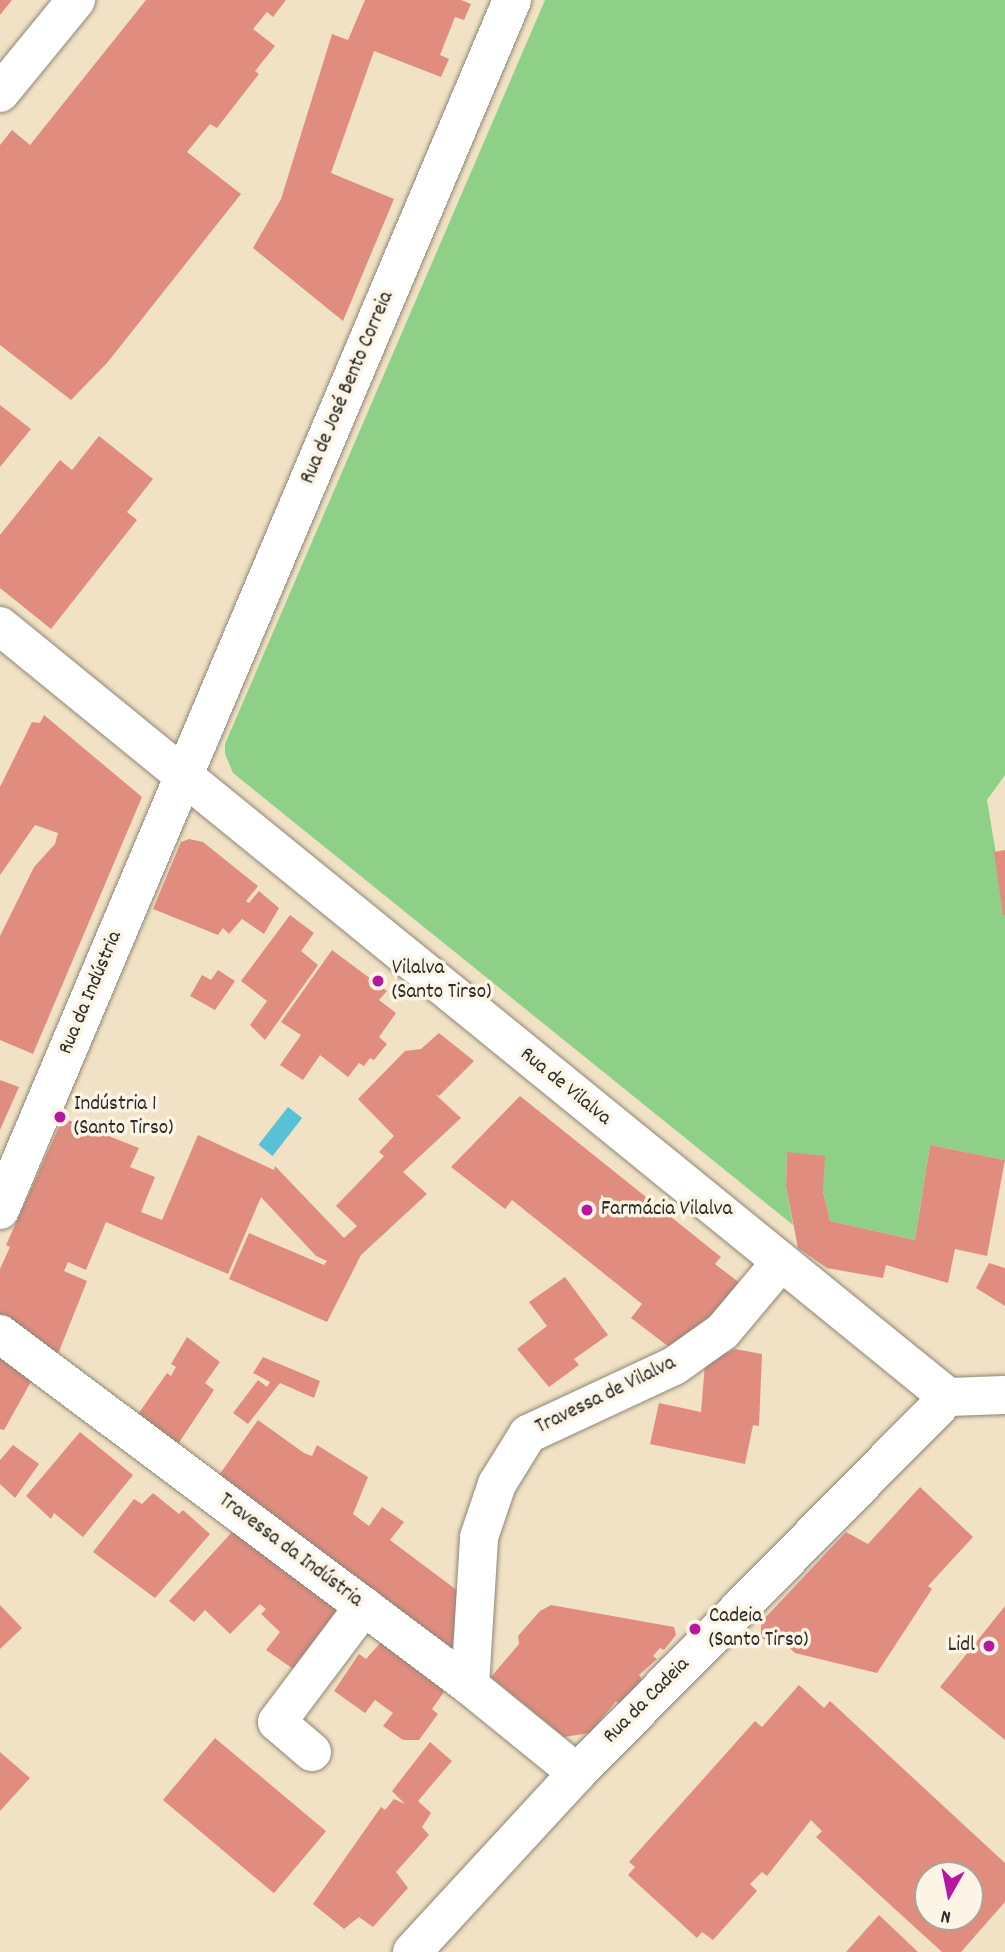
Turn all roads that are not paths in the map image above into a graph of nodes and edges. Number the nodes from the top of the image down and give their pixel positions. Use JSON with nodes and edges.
{"nodes":[{"id":1,"x":76,"y":0,"type":"edge"},
{"id":2,"x":512,"y":0,"type":"edge"},
{"id":3,"x":0,"y":93,"type":"edge"},
{"id":4,"x":0,"y":625,"type":"edge"},
{"id":5,"x":184,"y":776,"type":"junction"},
{"id":6,"x":0,"y":1210,"type":"edge"},
{"id":7,"x":781,"y":1262,"type":"junction"},
{"id":8,"x":0,"y":1334,"type":"edge"},
{"id":9,"x":1005,"y":1395,"type":"edge"},
{"id":10,"x":948,"y":1397,"type":"junction"},
{"id":11,"x":364,"y":1606,"type":"junction"},
{"id":12,"x":470,"y":1686,"type":"junction"},
{"id":13,"x":312,"y":1752,"type":"dead end"},
{"id":14,"x":577,"y":1773,"type":"junction"},
{"id":15,"x":412,"y":1952,"type":"edge"}],
"edges":[{"from":1,"to":3,"type":"street"},
{"from":2,"to":5,"type":"street","name":"Rua de José Bento Correia"},
{"from":4,"to":5,"type":"street","name":"Rua de Vilalva"},
{"from":5,"to":6,"type":"street","name":"Rua da Indústria"},
{"from":5,"to":7,"type":"street","name":"Rua de Vilalva"},
{"from":7,"to":10,"type":"street","name":"Rua de Vilalva"},
{"from":7,"to":12,"type":"street","name":"Travessa de Vilalva"},
{"from":8,"to":11,"type":"street","name":"Travessa da Indústria"},
{"from":9,"to":10,"type":"street"},
{"from":10,"to":14,"type":"street","name":"Rua da Cadeia"},
{"from":11,"to":12,"type":"street","name":"Travessa da Indústria"},
{"from":11,"to":13,"type":"street"},
{"from":12,"to":14,"type":"street","name":"Travessa da Indústria"},
{"from":14,"to":15,"type":"street","name":"Rua da Cadeia"}]}
